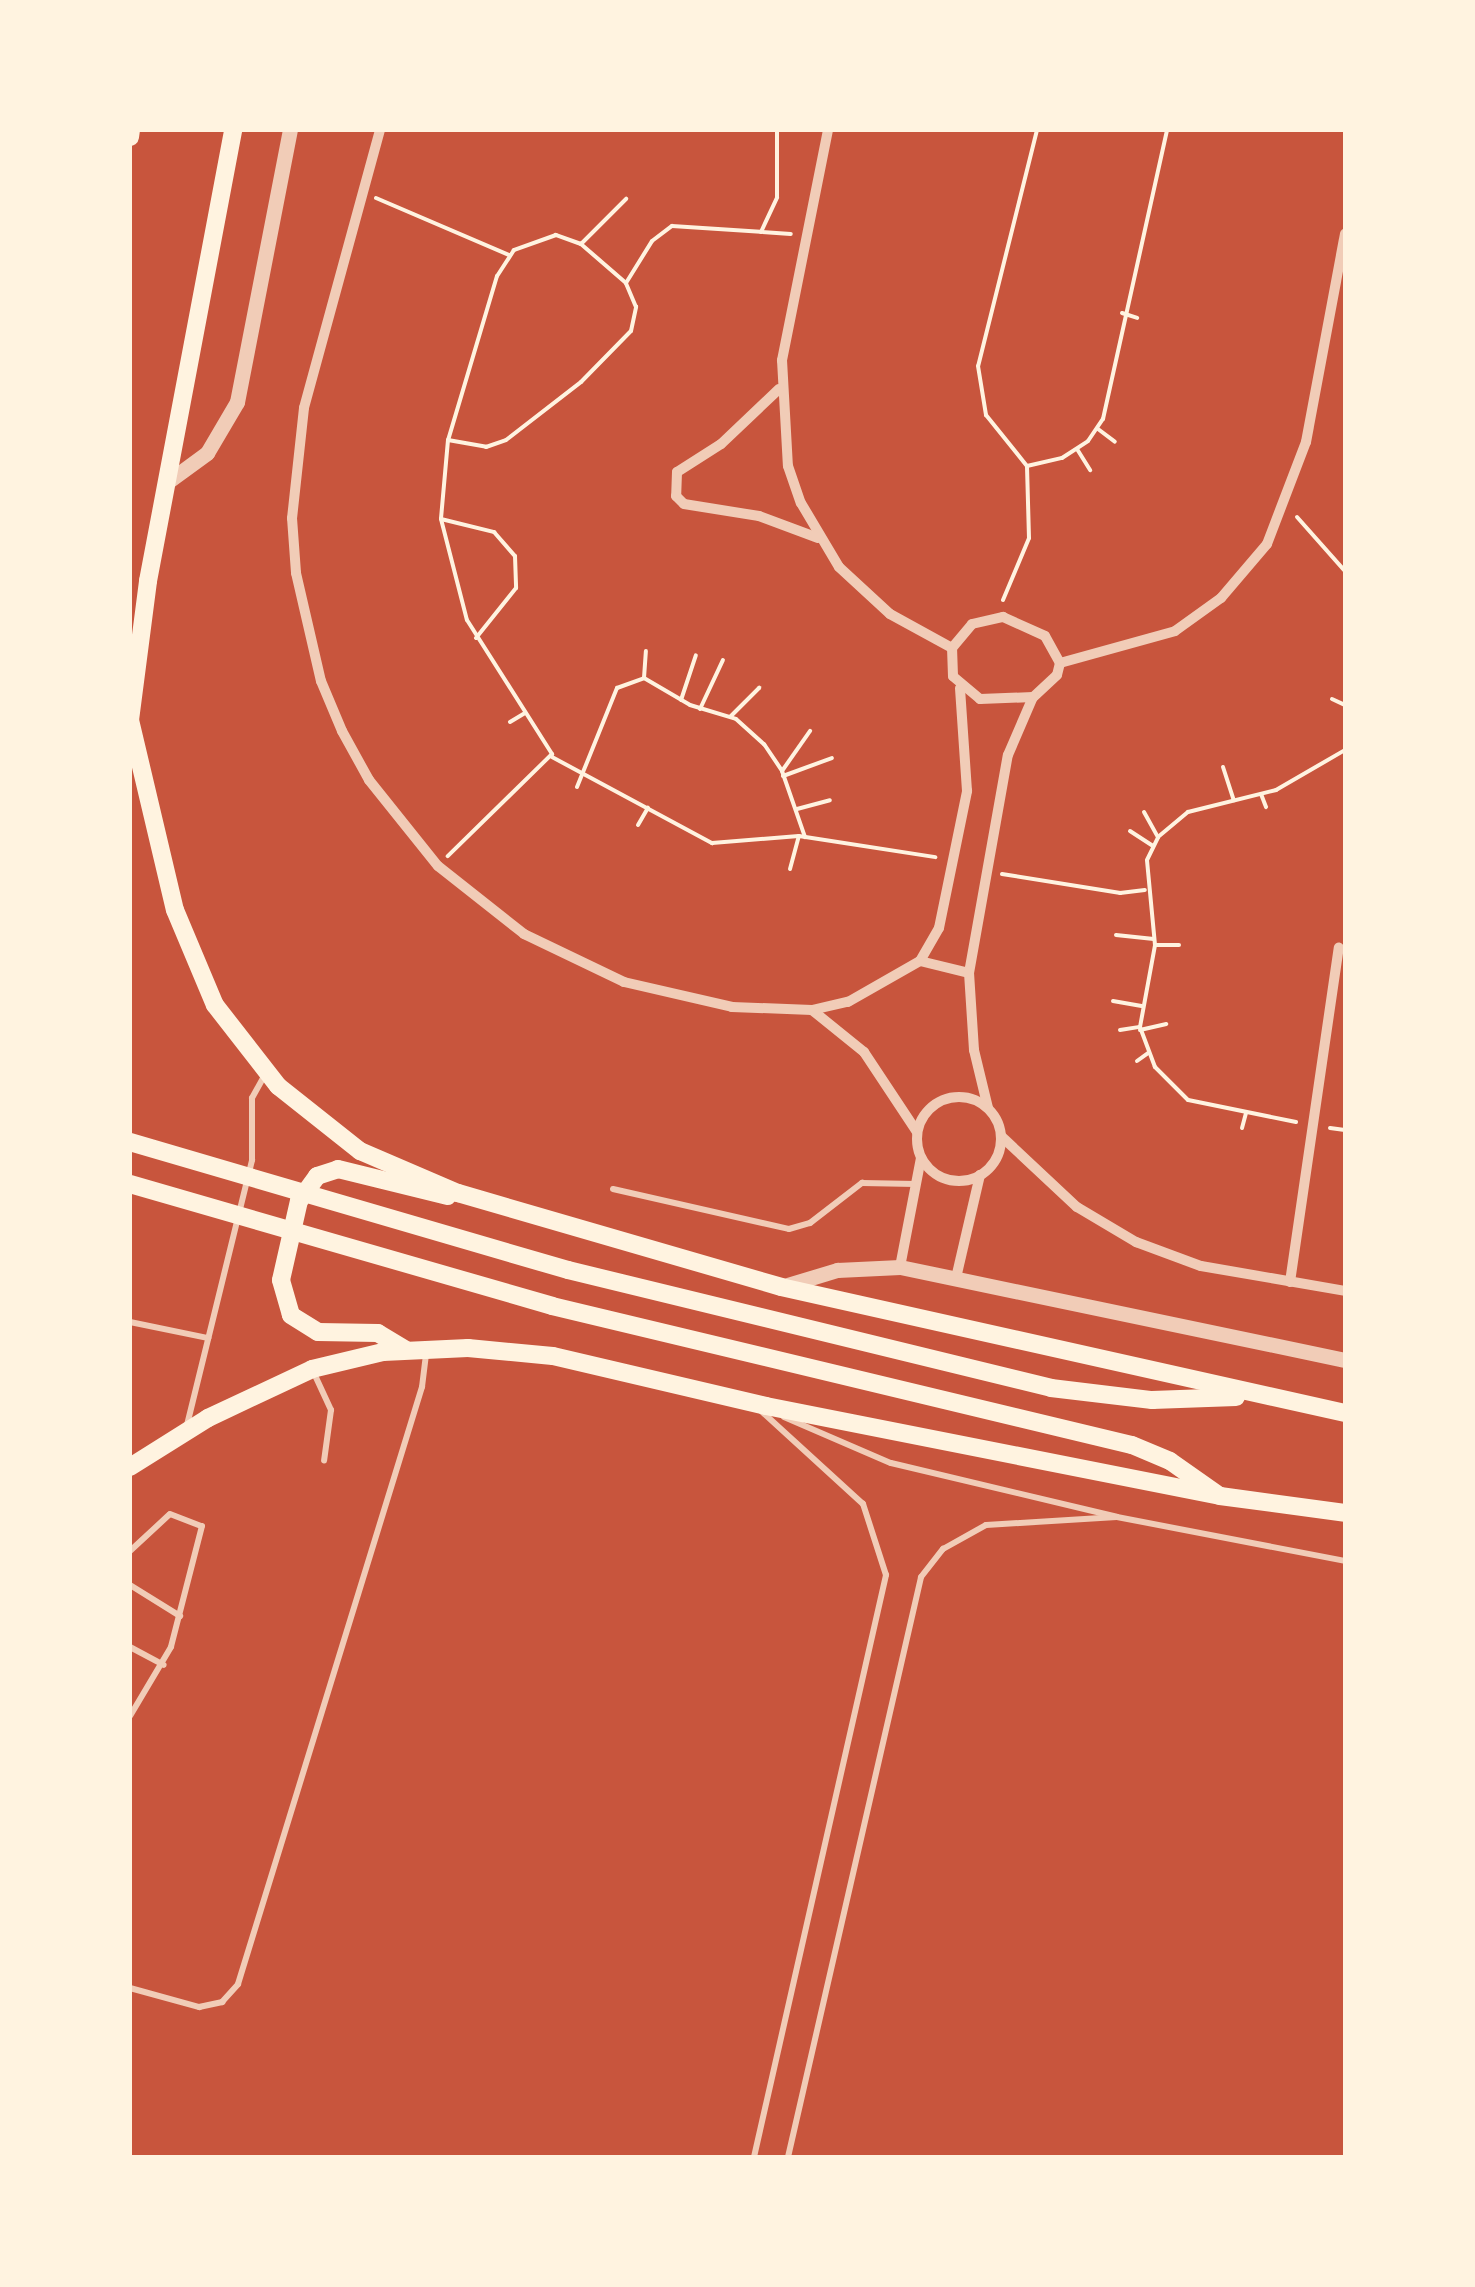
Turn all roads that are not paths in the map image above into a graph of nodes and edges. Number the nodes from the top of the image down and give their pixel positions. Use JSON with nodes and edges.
{"nodes":[{"id":1,"x":233,"y":130,"type":"edge"},
{"id":2,"x":290,"y":130,"type":"edge"},
{"id":3,"x":380,"y":130,"type":"edge"},
{"id":4,"x":828,"y":130,"type":"edge"},
{"id":5,"x":1345,"y":234,"type":"edge"},
{"id":6,"x":780,"y":389,"type":"junction"},
{"id":7,"x":166,"y":483,"type":"junction"},
{"id":8,"x":819,"y":538,"type":"junction"},
{"id":9,"x":952,"y":648,"type":"junction"},
{"id":10,"x":1060,"y":663,"type":"junction"},
{"id":11,"x":960,"y":688,"type":"junction"},
{"id":12,"x":1032,"y":697,"type":"junction"},
{"id":13,"x":130,"y":720,"type":"edge"},
{"id":14,"x":1339,"y":948,"type":"dead end"},
{"id":15,"x":920,"y":961,"type":"junction"},
{"id":16,"x":969,"y":973,"type":"junction"},
{"id":17,"x":812,"y":1010,"type":"junction"},
{"id":18,"x":266,"y":1074,"type":"junction"},
{"id":19,"x":988,"y":1108,"type":"junction"},
{"id":20,"x":917,"y":1132,"type":"junction"},
{"id":21,"x":1001,"y":1136,"type":"junction"},
{"id":22,"x":130,"y":1142,"type":"edge"},
{"id":23,"x":921,"y":1158,"type":"junction"},
{"id":24,"x":980,"y":1175,"type":"junction"},
{"id":25,"x":130,"y":1184,"type":"edge"},
{"id":26,"x":916,"y":1184,"type":"junction"},
{"id":27,"x":613,"y":1189,"type":"dead end"},
{"id":28,"x":458,"y":1193,"type":"junction"},
{"id":29,"x":900,"y":1267,"type":"junction"},
{"id":30,"x":956,"y":1278,"type":"junction"},
{"id":31,"x":1290,"y":1282,"type":"junction"},
{"id":32,"x":781,"y":1287,"type":"junction"},
{"id":33,"x":1345,"y":1290,"type":"edge"},
{"id":34,"x":130,"y":1322,"type":"edge"},
{"id":35,"x":208,"y":1338,"type":"junction"},
{"id":36,"x":426,"y":1348,"type":"junction"},
{"id":37,"x":406,"y":1350,"type":"junction"},
{"id":38,"x":1345,"y":1360,"type":"edge"},
{"id":39,"x":312,"y":1370,"type":"junction"},
{"id":40,"x":1254,"y":1395,"type":"junction"},
{"id":41,"x":759,"y":1405,"type":"junction"},
{"id":42,"x":1345,"y":1413,"type":"edge"},
{"id":43,"x":185,"y":1430,"type":"junction"},
{"id":44,"x":324,"y":1461,"type":"dead end"},
{"id":45,"x":130,"y":1467,"type":"edge"},
{"id":46,"x":1220,"y":1496,"type":"junction"},
{"id":47,"x":1345,"y":1513,"type":"edge"},
{"id":48,"x":1116,"y":1517,"type":"junction"},
{"id":49,"x":130,"y":1550,"type":"edge"},
{"id":50,"x":1345,"y":1561,"type":"edge"},
{"id":51,"x":130,"y":1585,"type":"edge"},
{"id":52,"x":180,"y":1616,"type":"junction"},
{"id":53,"x":130,"y":1648,"type":"edge"},
{"id":54,"x":164,"y":1666,"type":"junction"},
{"id":55,"x":130,"y":1716,"type":"edge"},
{"id":56,"x":130,"y":1988,"type":"edge"},
{"id":57,"x":754,"y":2157,"type":"edge"},
{"id":58,"x":788,"y":2157,"type":"edge"}],
"edges":[{"from":1,"to":7,"type":"main road"},
{"from":2,"to":7,"type":"street"},
{"from":3,"to":17,"type":"street"},
{"from":4,"to":6,"type":"street"},
{"from":5,"to":10,"type":"street"},
{"from":6,"to":8,"type":"street"},
{"from":6,"to":8,"type":"street"},
{"from":7,"to":13,"type":"main road"},
{"from":8,"to":9,"type":"street"},
{"from":9,"to":10,"type":"street"},
{"from":9,"to":11,"type":"street"},
{"from":10,"to":12,"type":"street"},
{"from":11,"to":12,"type":"street"},
{"from":11,"to":15,"type":"street"},
{"from":12,"to":16,"type":"street"},
{"from":13,"to":18,"type":"main road"},
{"from":14,"to":31,"type":"street"},
{"from":15,"to":16,"type":"street"},
{"from":15,"to":17,"type":"street"},
{"from":16,"to":19,"type":"street"},
{"from":17,"to":20,"type":"street"},
{"from":18,"to":28,"type":"main road"},
{"from":18,"to":35,"type":"lane"},
{"from":19,"to":20,"type":"street"},
{"from":19,"to":21,"type":"street"},
{"from":20,"to":23,"type":"street"},
{"from":21,"to":24,"type":"street"},
{"from":21,"to":31,"type":"street"},
{"from":22,"to":40,"type":"main road"},
{"from":23,"to":24,"type":"street"},
{"from":23,"to":26,"type":"street"},
{"from":24,"to":30,"type":"street"},
{"from":25,"to":46,"type":"main road"},
{"from":26,"to":27,"type":"lane"},
{"from":26,"to":29,"type":"street"},
{"from":28,"to":32,"type":"main road"},
{"from":28,"to":37,"type":"main road"},
{"from":29,"to":30,"type":"street"},
{"from":29,"to":32,"type":"street"},
{"from":30,"to":38,"type":"street"},
{"from":31,"to":33,"type":"street"},
{"from":32,"to":40,"type":"main road"},
{"from":34,"to":35,"type":"lane"},
{"from":35,"to":43,"type":"lane"},
{"from":36,"to":37,"type":"main road"},
{"from":36,"to":41,"type":"main road"},
{"from":36,"to":56,"type":"lane"},
{"from":37,"to":39,"type":"main road"},
{"from":39,"to":43,"type":"main road"},
{"from":39,"to":44,"type":"lane"},
{"from":40,"to":42,"type":"main road"},
{"from":41,"to":46,"type":"main road"},
{"from":41,"to":48,"type":"lane"},
{"from":41,"to":57,"type":"lane"},
{"from":43,"to":45,"type":"main road"},
{"from":46,"to":47,"type":"main road"},
{"from":48,"to":50,"type":"lane"},
{"from":48,"to":58,"type":"lane"},
{"from":49,"to":52,"type":"lane"},
{"from":51,"to":52,"type":"lane"},
{"from":52,"to":54,"type":"lane"},
{"from":53,"to":54,"type":"lane"},
{"from":54,"to":55,"type":"lane"}]}
